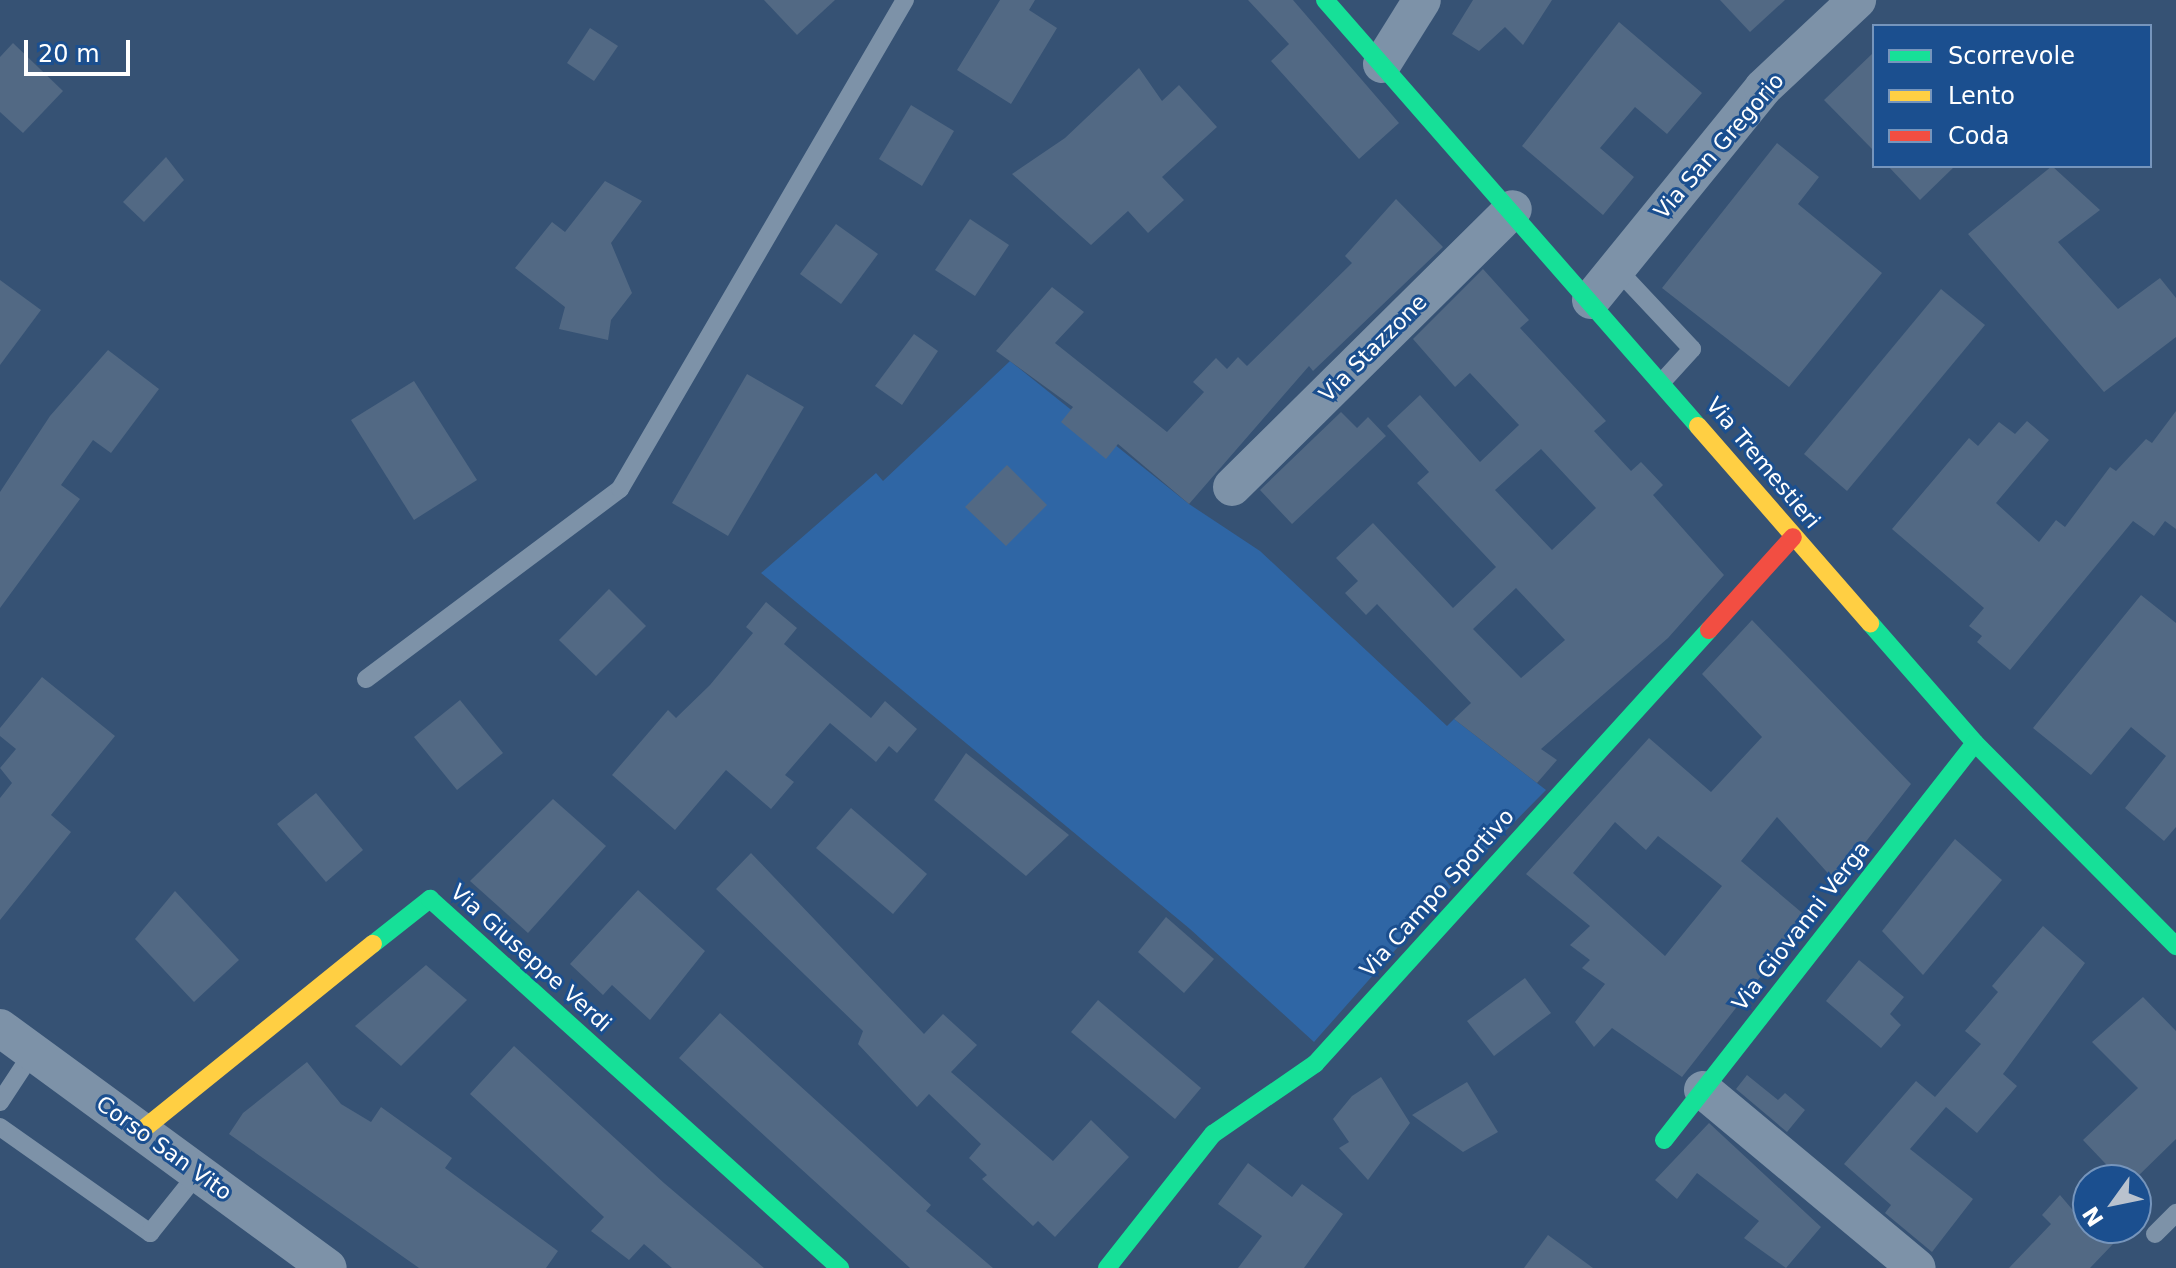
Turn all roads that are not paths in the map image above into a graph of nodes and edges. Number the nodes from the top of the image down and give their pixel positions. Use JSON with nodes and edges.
{"nodes":[{"id":1,"x":905,"y":0,"type":"edge"},
{"id":2,"x":1325,"y":0,"type":"edge"},
{"id":3,"x":1422,"y":0,"type":"edge"},
{"id":4,"x":1857,"y":0,"type":"edge"},
{"id":5,"x":1382,"y":64,"type":"junction"},
{"id":6,"x":1513,"y":209,"type":"junction"},
{"id":7,"x":1616,"y":268,"type":"junction"},
{"id":8,"x":1591,"y":300,"type":"junction"},
{"id":9,"x":1662,"y":382,"type":"junction"},
{"id":10,"x":1232,"y":487,"type":"dead end"},
{"id":11,"x":1793,"y":537,"type":"junction"},
{"id":12,"x":366,"y":679,"type":"dead end"},
{"id":13,"x":1975,"y":743,"type":"junction"},
{"id":14,"x":2174,"y":939,"type":"edge"},
{"id":15,"x":0,"y":1028,"type":"edge"},
{"id":16,"x":33,"y":1052,"type":"junction"},
{"id":17,"x":1703,"y":1090,"type":"junction"},
{"id":18,"x":0,"y":1102,"type":"edge"},
{"id":19,"x":0,"y":1127,"type":"edge"},
{"id":20,"x":141,"y":1131,"type":"junction"},
{"id":21,"x":1664,"y":1140,"type":"dead end"},
{"id":22,"x":198,"y":1173,"type":"junction"},
{"id":23,"x":2176,"y":1213,"type":"edge"},
{"id":24,"x":2155,"y":1234,"type":"dead end"},
{"id":25,"x":328,"y":1268,"type":"edge"},
{"id":26,"x":840,"y":1268,"type":"edge"},
{"id":27,"x":1107,"y":1268,"type":"edge"},
{"id":28,"x":1917,"y":1268,"type":"edge"}],
"edges":[{"from":1,"to":12,"type":"lane"},
{"from":2,"to":5,"type":"street","name":"Via Tremestieri"},
{"from":3,"to":5,"type":"street"},
{"from":4,"to":7,"type":"street","name":"Via San Gregorio"},
{"from":5,"to":6,"type":"street","name":"Via Tremestieri"},
{"from":6,"to":8,"type":"street","name":"Via Tremestieri"},
{"from":6,"to":10,"type":"street","name":"Via Stazzone"},
{"from":7,"to":8,"type":"street","name":"Via San Gregorio"},
{"from":7,"to":9,"type":"lane"},
{"from":8,"to":9,"type":"street","name":"Via Tremestieri"},
{"from":9,"to":11,"type":"street","name":"Via Tremestieri"},
{"from":11,"to":13,"type":"street","name":"Via Tremestieri"},
{"from":11,"to":27,"type":"street","name":"Via Campo Sportivo"},
{"from":13,"to":14,"type":"street","name":"Via Tremestieri"},
{"from":13,"to":17,"type":"street","name":"Via Giovanni Verga"},
{"from":15,"to":16,"type":"street","name":"Corso San Vito"},
{"from":16,"to":18,"type":"lane"},
{"from":16,"to":20,"type":"street","name":"Corso San Vito"},
{"from":17,"to":21,"type":"street","name":"Via Giovanni Verga"},
{"from":17,"to":28,"type":"street"},
{"from":19,"to":22,"type":"lane"},
{"from":20,"to":22,"type":"street","name":"Corso San Vito"},
{"from":20,"to":26,"type":"street","name":"Via Giuseppe Verdi"},
{"from":22,"to":25,"type":"street","name":"Corso San Vito"},
{"from":23,"to":24,"type":"lane"}]}
